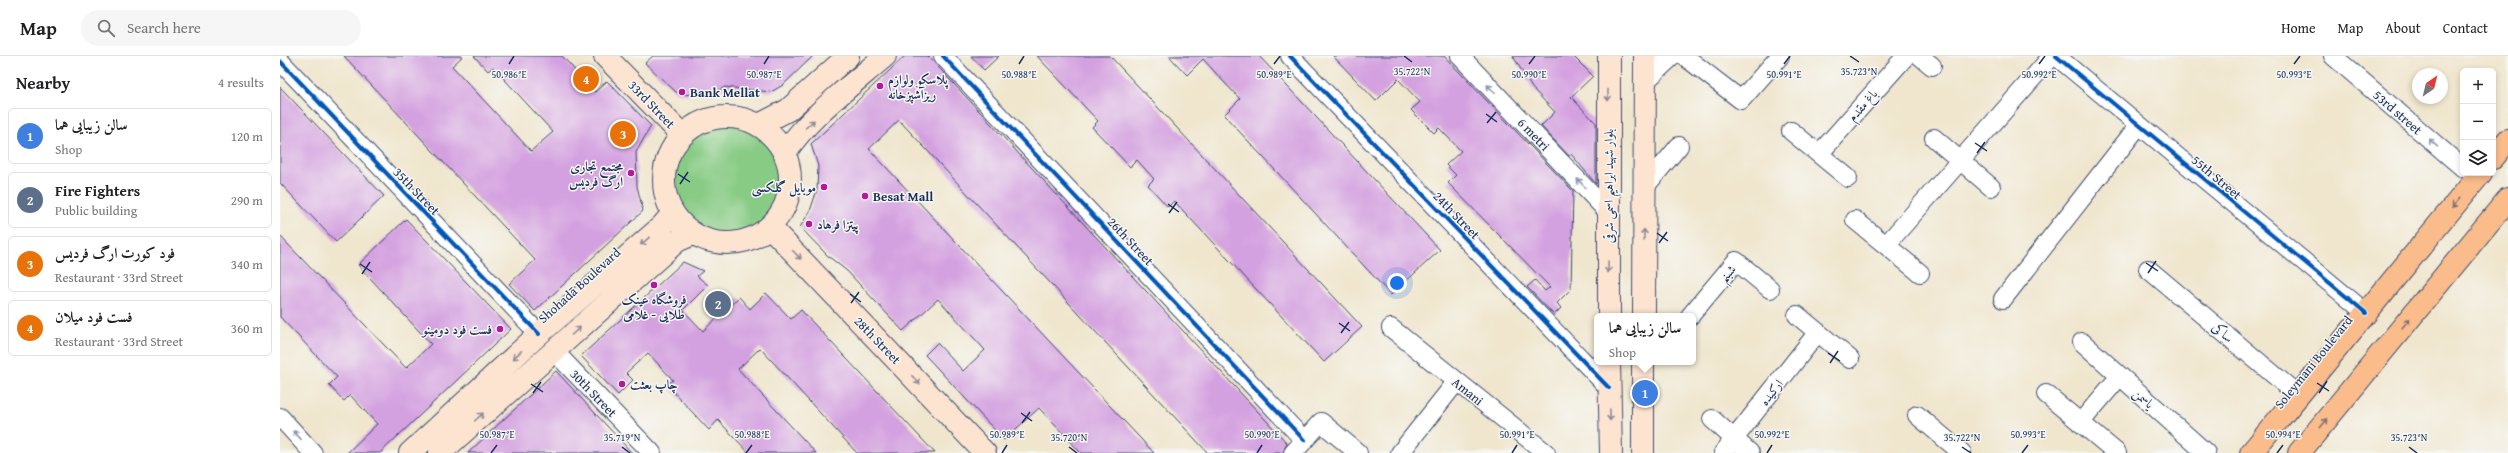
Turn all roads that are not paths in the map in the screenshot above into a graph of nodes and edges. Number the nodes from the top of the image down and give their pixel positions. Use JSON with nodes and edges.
{"nodes":[{"id":1,"x":605,"y":56,"type":"edge"},
{"id":2,"x":848,"y":56,"type":"edge"},
{"id":3,"x":885,"y":56,"type":"edge"},
{"id":4,"x":943,"y":56,"type":"edge"},
{"id":5,"x":1290,"y":56,"type":"edge"},
{"id":6,"x":1460,"y":56,"type":"edge"},
{"id":7,"x":1609,"y":56,"type":"edge"},
{"id":8,"x":1645,"y":56,"type":"edge"},
{"id":9,"x":1670,"y":56,"type":"edge"},
{"id":10,"x":1684,"y":56,"type":"edge"},
{"id":11,"x":1780,"y":56,"type":"edge"},
{"id":12,"x":1906,"y":56,"type":"edge"},
{"id":13,"x":2052,"y":56,"type":"edge"},
{"id":14,"x":2056,"y":56,"type":"edge"},
{"id":15,"x":2332,"y":56,"type":"edge"},
{"id":16,"x":280,"y":61,"type":"edge"},
{"id":17,"x":1645,"y":79,"type":"junction"},
{"id":18,"x":2139,"y":125,"type":"junction"},
{"id":19,"x":760,"y":126,"type":"junction"},
{"id":20,"x":1791,"y":131,"type":"dead end"},
{"id":21,"x":682,"y":135,"type":"junction"},
{"id":22,"x":1934,"y":138,"type":"dead end"},
{"id":23,"x":2508,"y":140,"type":"edge"},
{"id":24,"x":1679,"y":146,"type":"dead end"},
{"id":25,"x":785,"y":153,"type":"junction"},
{"id":26,"x":1819,"y":154,"type":"junction"},
{"id":27,"x":2496,"y":154,"type":"edge"},
{"id":28,"x":1960,"y":160,"type":"junction"},
{"id":29,"x":2460,"y":163,"type":"edge"},
{"id":30,"x":2470,"y":176,"type":"edge"},
{"id":31,"x":1848,"y":178,"type":"dead end"},
{"id":32,"x":1992,"y":187,"type":"dead end"},
{"id":33,"x":1644,"y":188,"type":"junction"},
{"id":34,"x":2508,"y":199,"type":"edge"},
{"id":35,"x":1608,"y":212,"type":"junction"},
{"id":36,"x":673,"y":213,"type":"junction"},
{"id":37,"x":1855,"y":220,"type":"dead end"},
{"id":38,"x":770,"y":227,"type":"junction"},
{"id":39,"x":693,"y":234,"type":"junction"},
{"id":40,"x":1886,"y":245,"type":"junction"},
{"id":41,"x":2148,"y":269,"type":"dead end"},
{"id":42,"x":1920,"y":273,"type":"dead end"},
{"id":43,"x":1770,"y":288,"type":"dead end"},
{"id":44,"x":2003,"y":299,"type":"dead end"},
{"id":45,"x":1609,"y":313,"type":"edge"},
{"id":46,"x":1644,"y":313,"type":"edge"},
{"id":47,"x":1693,"y":313,"type":"edge"},
{"id":48,"x":2366,"y":313,"type":"junction"},
{"id":49,"x":1797,"y":314,"type":"dead end"},
{"id":50,"x":1390,"y":328,"type":"dead end"},
{"id":51,"x":1818,"y":332,"type":"junction"},
{"id":52,"x":546,"y":342,"type":"junction"},
{"id":53,"x":2082,"y":342,"type":"dead end"},
{"id":54,"x":1850,"y":359,"type":"dead end"},
{"id":55,"x":1609,"y":365,"type":"edge"},
{"id":56,"x":1646,"y":365,"type":"edge"},
{"id":57,"x":2120,"y":376,"type":"junction"},
{"id":58,"x":1457,"y":381,"type":"junction"},
{"id":59,"x":1609,"y":388,"type":"junction"},
{"id":60,"x":2046,"y":394,"type":"dead end"},
{"id":61,"x":2298,"y":395,"type":"junction"},
{"id":62,"x":1917,"y":415,"type":"dead end"},
{"id":63,"x":280,"y":417,"type":"edge"},
{"id":64,"x":1712,"y":419,"type":"dead end"},
{"id":65,"x":2080,"y":423,"type":"junction"},
{"id":66,"x":1734,"y":439,"type":"junction"},
{"id":67,"x":1299,"y":447,"type":"edge"},
{"id":68,"x":313,"y":453,"type":"edge"},
{"id":69,"x":410,"y":453,"type":"edge"},
{"id":70,"x":440,"y":453,"type":"edge"},
{"id":71,"x":652,"y":453,"type":"edge"},
{"id":72,"x":985,"y":453,"type":"edge"},
{"id":73,"x":1358,"y":453,"type":"edge"},
{"id":74,"x":1400,"y":453,"type":"edge"},
{"id":75,"x":1546,"y":453,"type":"edge"},
{"id":76,"x":1611,"y":453,"type":"edge"},
{"id":77,"x":1643,"y":453,"type":"edge"},
{"id":78,"x":1723,"y":453,"type":"edge"},
{"id":79,"x":1750,"y":453,"type":"edge"},
{"id":80,"x":1962,"y":453,"type":"edge"},
{"id":81,"x":2117,"y":453,"type":"edge"},
{"id":82,"x":2206,"y":453,"type":"edge"},
{"id":83,"x":2251,"y":453,"type":"edge"},
{"id":84,"x":2299,"y":453,"type":"edge"}],
"edges":[{"from":1,"to":21,"type":"main road","name":"33rd Street"},
{"from":2,"to":19,"type":"main road"},
{"from":25,"to":3,"type":"main road","one_way":true},
{"from":4,"to":67,"type":"street","name":"26th Street"},
{"from":5,"to":59,"type":"street","name":"24th Street"},
{"from":35,"to":6,"type":"street","name":"6 metri","one_way":true},
{"from":7,"to":35,"type":"main road","name":"بلوار شهید ابراهیم اسمی شرقی","one_way":true},
{"from":8,"to":17,"type":"main road"},
{"from":9,"to":17,"type":"street"},
{"from":10,"to":11,"type":"street"},
{"from":12,"to":26,"type":"street","name":"باغ مقدم"},
{"from":13,"to":28,"type":"street"},
{"from":14,"to":18,"type":"street","name":"55th Street"},
{"from":29,"to":15,"type":"street","name":"53rd street","one_way":true},
{"from":16,"to":52,"type":"street","name":"35th Street"},
{"from":17,"to":33,"type":"main road"},
{"from":18,"to":44,"type":"street"},
{"from":18,"to":48,"type":"street","name":"55th Street"},
{"from":19,"to":21,"type":"main road"},
{"from":19,"to":25,"type":"main road"},
{"from":20,"to":26,"type":"street"},
{"from":21,"to":36,"type":"main road"},
{"from":22,"to":28,"type":"street"},
{"from":23,"to":27,"type":"main road"},
{"from":24,"to":33,"type":"street"},
{"from":25,"to":38,"type":"main road"},
{"from":26,"to":31,"type":"street"},
{"from":28,"to":32,"type":"street"},
{"from":28,"to":40,"type":"street"},
{"from":30,"to":48,"type":"main road","name":"Soleymani Boulevard","one_way":true},
{"from":46,"to":33,"type":"main road","one_way":true},
{"from":84,"to":34,"type":"main road","one_way":true},
{"from":35,"to":45,"type":"main road","name":"بلوار شهید ابراهیم اسمی شرقی","one_way":true},
{"from":36,"to":39,"type":"main road"},
{"from":36,"to":52,"type":"main road","name":"Shohadā Boulevard","one_way":true},
{"from":37,"to":40,"type":"street"},
{"from":38,"to":39,"type":"main road"},
{"from":38,"to":72,"type":"main road","name":"28th Street","one_way":true},
{"from":52,"to":39,"type":"main road","name":"Shohadā Boulevard","one_way":true},
{"from":40,"to":42,"type":"street"},
{"from":41,"to":61,"type":"street","name":"ساکی"},
{"from":43,"to":47,"type":"street","name":"شبنم"},
{"from":48,"to":61,"type":"main road","name":"Soleymani Boulevard"},
{"from":49,"to":51,"type":"street"},
{"from":50,"to":58,"type":"street","name":"Amani"},
{"from":51,"to":54,"type":"street"},
{"from":51,"to":66,"type":"street","name":"ارکیده"},
{"from":52,"to":69,"type":"main road","name":"Shohadā Boulevard","one_way":true},
{"from":70,"to":52,"type":"main road","name":"Shohadā Boulevard","one_way":true},
{"from":52,"to":71,"type":"street","name":"30th Street"},
{"from":53,"to":57,"type":"street","name":"یاسمن"},
{"from":55,"to":59,"type":"main road"},
{"from":56,"to":77,"type":"main road"},
{"from":57,"to":65,"type":"street"},
{"from":57,"to":82,"type":"street","name":"یاسمن"},
{"from":58,"to":74,"type":"street"},
{"from":58,"to":75,"type":"street","name":"Amani"},
{"from":59,"to":76,"type":"main road","one_way":true},
{"from":60,"to":65,"type":"street"},
{"from":61,"to":83,"type":"main road","name":"Soleymani Boulevard"},
{"from":62,"to":80,"type":"street"},
{"from":68,"to":63,"type":"street","one_way":true},
{"from":64,"to":66,"type":"street"},
{"from":65,"to":81,"type":"street"},
{"from":66,"to":78,"type":"street","name":"ارکیده"},
{"from":66,"to":79,"type":"street"},
{"from":67,"to":73,"type":"street"}]}
